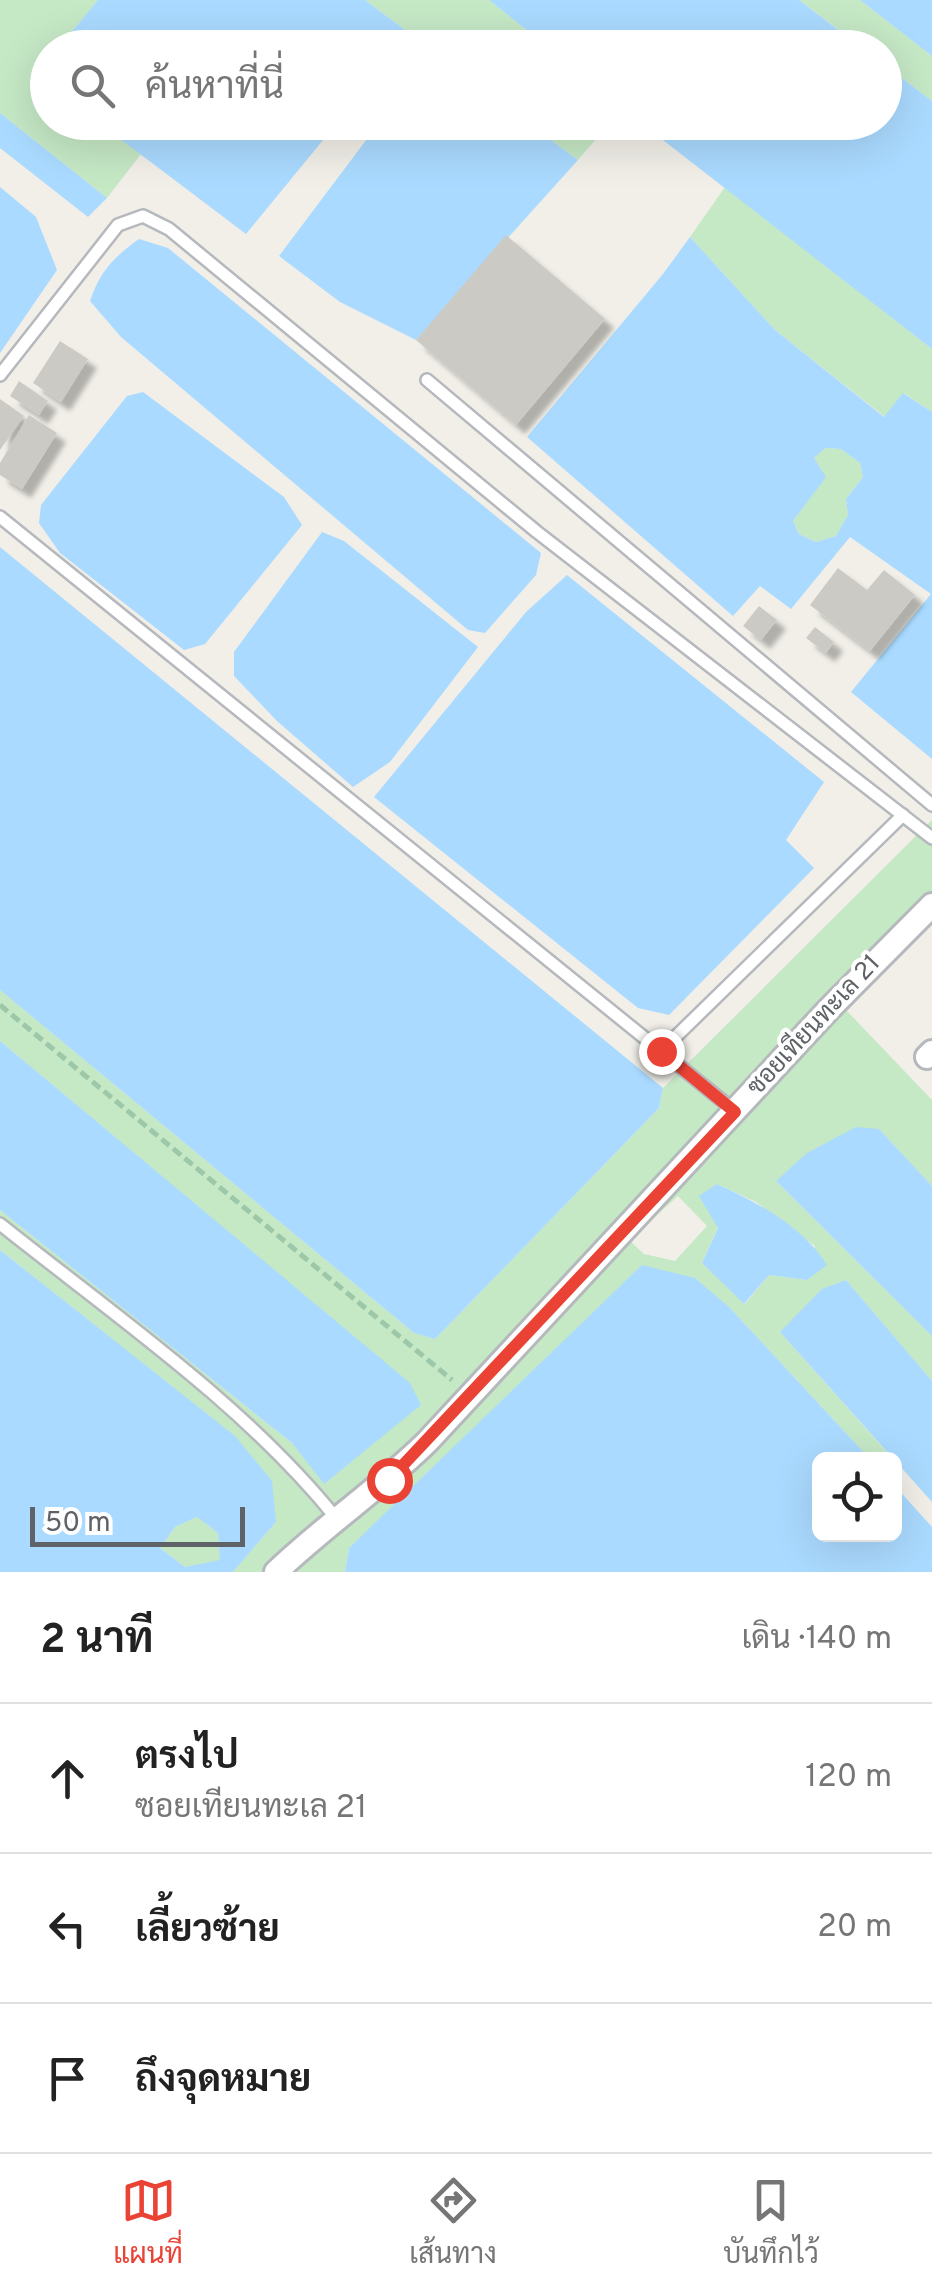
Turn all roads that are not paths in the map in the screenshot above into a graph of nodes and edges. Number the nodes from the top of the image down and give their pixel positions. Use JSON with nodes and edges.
{"nodes":[{"id":1,"x":0,"y":375,"type":"edge"},
{"id":2,"x":427,"y":380,"type":"dead end"},
{"id":3,"x":0,"y":517,"type":"edge"},
{"id":4,"x":932,"y":805,"type":"edge"},
{"id":5,"x":903,"y":814,"type":"junction"},
{"id":6,"x":932,"y":838,"type":"edge"},
{"id":7,"x":932,"y":904,"type":"edge"},
{"id":8,"x":661,"y":1051,"type":"junction"},
{"id":9,"x":735,"y":1112,"type":"junction"},
{"id":10,"x":0,"y":1224,"type":"edge"},
{"id":11,"x":336,"y":1518,"type":"junction"},
{"id":12,"x":276,"y":1572,"type":"edge"}],
"edges":[{"from":1,"to":5,"type":"lane"},
{"from":2,"to":4,"type":"lane"},
{"from":3,"to":8,"type":"lane"},
{"from":5,"to":6,"type":"lane"},
{"from":5,"to":8,"type":"lane"},
{"from":7,"to":9,"type":"street","name":"ซอยเทียนทะเล 21"},
{"from":8,"to":9,"type":"lane"},
{"from":9,"to":11,"type":"street","name":"ซอยเทียนทะเล 21"},
{"from":10,"to":11,"type":"lane"},
{"from":11,"to":12,"type":"street","name":"ซอยเทียนทะเล 21"}]}
